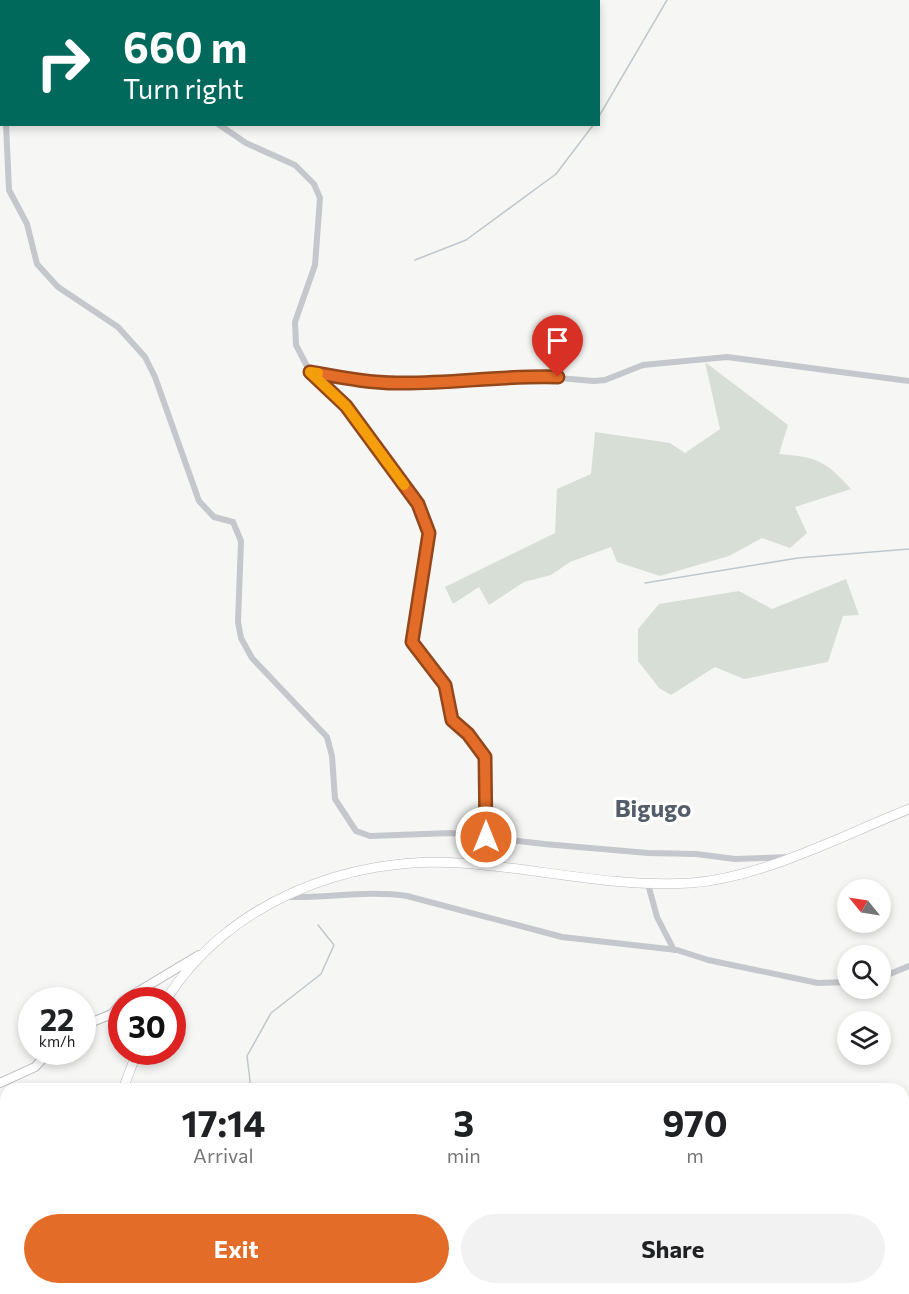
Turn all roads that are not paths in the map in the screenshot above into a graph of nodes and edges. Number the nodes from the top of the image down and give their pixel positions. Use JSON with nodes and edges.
{"nodes":[{"id":1,"x":6,"y":126,"type":"edge"},
{"id":2,"x":221,"y":126,"type":"edge"},
{"id":3,"x":310,"y":372,"type":"junction"},
{"id":4,"x":909,"y":381,"type":"edge"},
{"id":5,"x":909,"y":809,"type":"edge"},
{"id":6,"x":486,"y":837,"type":"junction"},
{"id":7,"x":793,"y":857,"type":"junction"},
{"id":8,"x":648,"y":884,"type":"junction"},
{"id":9,"x":285,"y":897,"type":"junction"},
{"id":10,"x":674,"y":950,"type":"junction"},
{"id":11,"x":207,"y":951,"type":"junction"},
{"id":12,"x":909,"y":966,"type":"edge"},
{"id":13,"x":891,"y":973,"type":"edge"},
{"id":14,"x":837,"y":982,"type":"edge"},
{"id":15,"x":147,"y":987,"type":"edge"},
{"id":16,"x":177,"y":987,"type":"edge"},
{"id":17,"x":37,"y":1065,"type":"edge"},
{"id":18,"x":132,"y":1065,"type":"edge"},
{"id":19,"x":0,"y":1083,"type":"edge"},
{"id":20,"x":125,"y":1083,"type":"edge"}],
"edges":[{"from":1,"to":6,"type":"street"},
{"from":2,"to":3,"type":"street"},
{"from":3,"to":4,"type":"street"},
{"from":3,"to":6,"type":"street"},
{"from":5,"to":7,"type":"main road"},
{"from":6,"to":7,"type":"street"},
{"from":7,"to":8,"type":"main road"},
{"from":8,"to":9,"type":"main road"},
{"from":8,"to":10,"type":"street"},
{"from":9,"to":10,"type":"street"},
{"from":9,"to":11,"type":"main road"},
{"from":10,"to":14,"type":"street"},
{"from":11,"to":15,"type":"street"},
{"from":11,"to":16,"type":"main road"},
{"from":12,"to":13,"type":"street"},
{"from":17,"to":19,"type":"street"},
{"from":18,"to":20,"type":"main road"}]}
